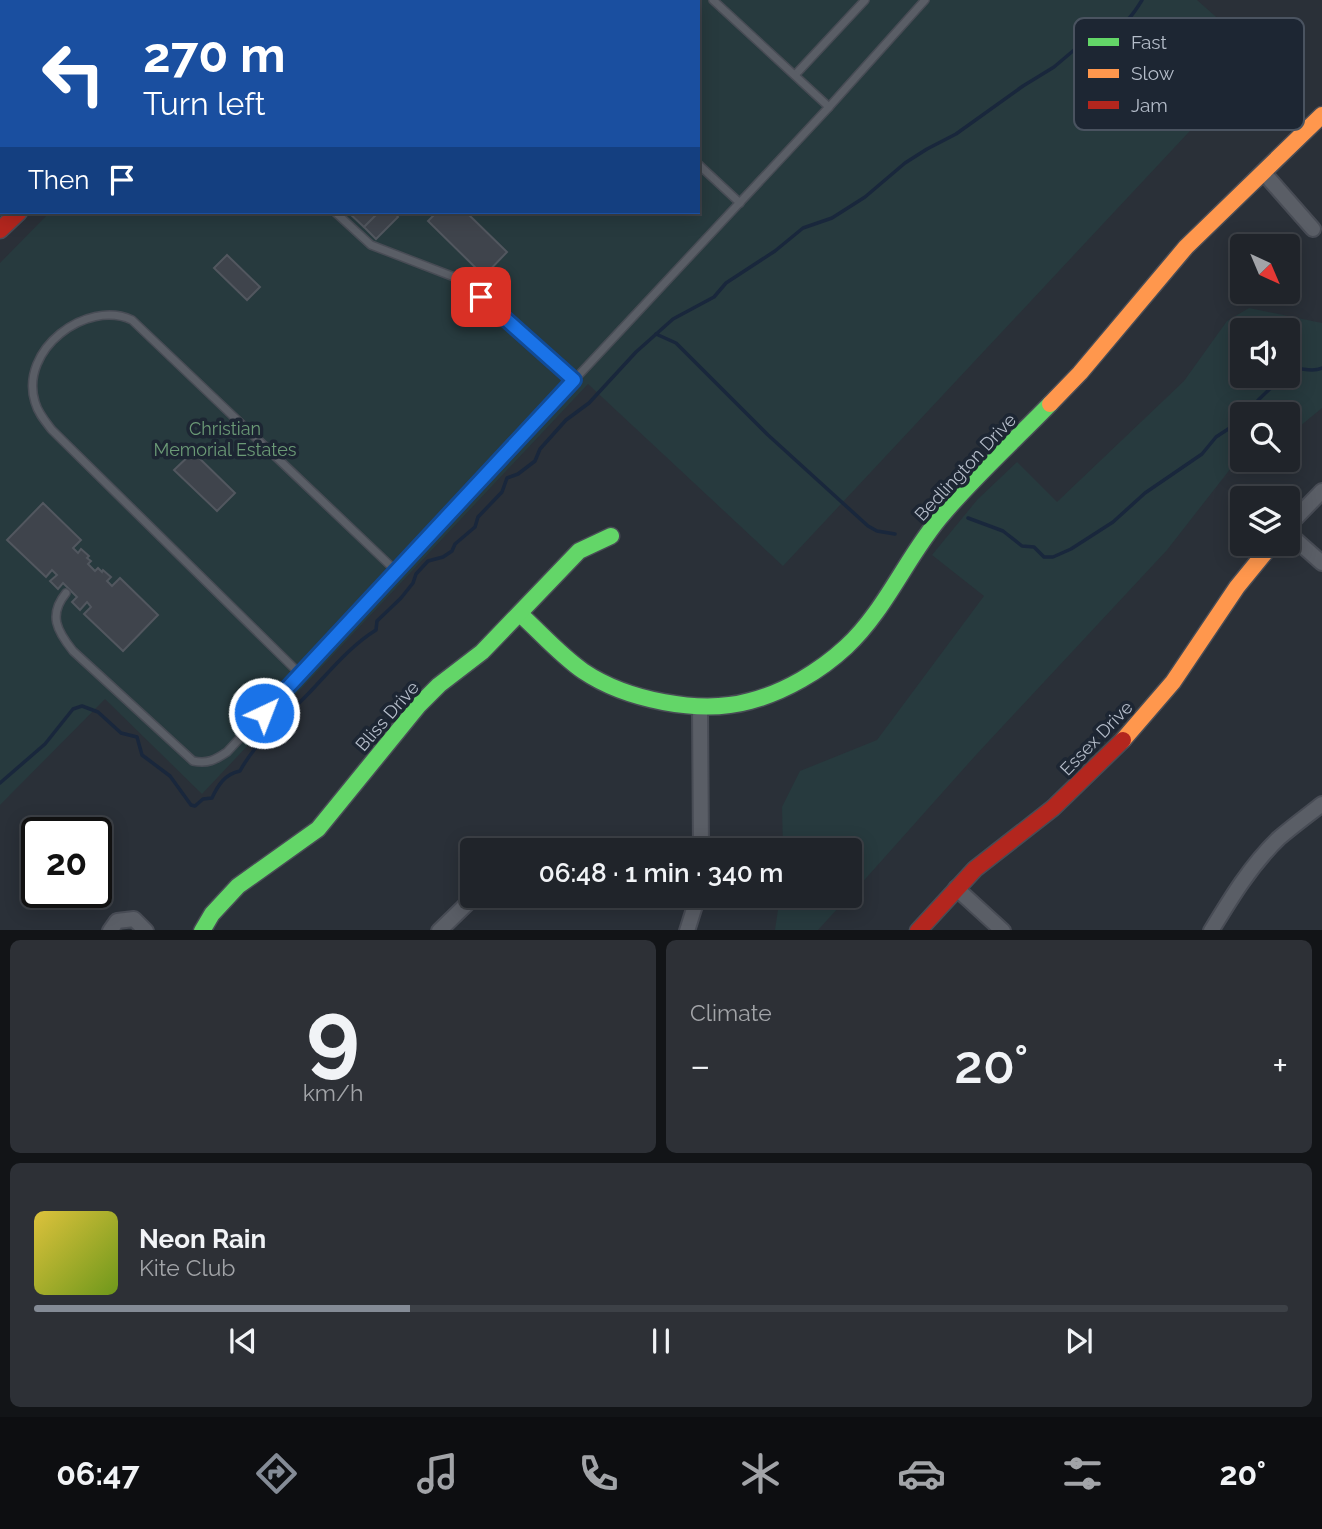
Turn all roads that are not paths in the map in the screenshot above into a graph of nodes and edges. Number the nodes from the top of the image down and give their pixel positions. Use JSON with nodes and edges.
{"nodes":[{"id":1,"x":713,"y":0,"type":"edge"},
{"id":2,"x":865,"y":0,"type":"edge"},
{"id":3,"x":925,"y":0,"type":"edge"},
{"id":4,"x":795,"y":75,"type":"junction"},
{"id":5,"x":829,"y":107,"type":"junction"},
{"id":6,"x":1322,"y":115,"type":"edge"},
{"id":7,"x":700,"y":166,"type":"edge"},
{"id":8,"x":1263,"y":173,"type":"junction"},
{"id":9,"x":740,"y":203,"type":"junction"},
{"id":10,"x":17,"y":214,"type":"edge"},
{"id":11,"x":337,"y":214,"type":"edge"},
{"id":12,"x":1313,"y":229,"type":"dead end"},
{"id":13,"x":0,"y":230,"type":"edge"},
{"id":14,"x":574,"y":380,"type":"junction"},
{"id":15,"x":1322,"y":491,"type":"edge"},
{"id":16,"x":1300,"y":514,"type":"edge"},
{"id":17,"x":611,"y":536,"type":"dead end"},
{"id":18,"x":1300,"y":544,"type":"edge"},
{"id":19,"x":1262,"y":556,"type":"edge"},
{"id":20,"x":1322,"y":563,"type":"edge"},
{"id":21,"x":396,"y":571,"type":"junction"},
{"id":22,"x":66,"y":593,"type":"dead end"},
{"id":23,"x":520,"y":614,"type":"junction"},
{"id":24,"x":300,"y":674,"type":"junction"},
{"id":25,"x":700,"y":706,"type":"junction"},
{"id":26,"x":1322,"y":804,"type":"edge"},
{"id":27,"x":701,"y":838,"type":"edge"},
{"id":28,"x":956,"y":888,"type":"junction"},
{"id":29,"x":462,"y":908,"type":"edge"},
{"id":30,"x":694,"y":908,"type":"edge"},
{"id":31,"x":110,"y":930,"type":"edge"},
{"id":32,"x":146,"y":930,"type":"edge"},
{"id":33,"x":201,"y":930,"type":"edge"},
{"id":34,"x":439,"y":930,"type":"edge"},
{"id":35,"x":687,"y":930,"type":"edge"},
{"id":36,"x":918,"y":930,"type":"edge"},
{"id":37,"x":1003,"y":930,"type":"edge"},
{"id":38,"x":1211,"y":930,"type":"edge"}],
"edges":[{"from":1,"to":4,"type":"lane"},
{"from":2,"to":4,"type":"lane"},
{"from":3,"to":5,"type":"lane"},
{"from":4,"to":5,"type":"lane"},
{"from":5,"to":9,"type":"lane"},
{"from":6,"to":8,"type":"street","name":"Bedlington Drive"},
{"from":7,"to":9,"type":"lane"},
{"from":8,"to":12,"type":"street"},
{"from":8,"to":25,"type":"street","name":"Bedlington Drive"},
{"from":9,"to":14,"type":"lane"},
{"from":10,"to":13,"type":"street"},
{"from":11,"to":14,"type":"lane"},
{"from":14,"to":21,"type":"lane"},
{"from":15,"to":16,"type":"street"},
{"from":17,"to":23,"type":"street","name":"Bliss Drive"},
{"from":18,"to":20,"type":"street"},
{"from":19,"to":28,"type":"street","name":"Essex Drive"},
{"from":21,"to":24,"type":"lane"},
{"from":21,"to":24,"type":"lane"},
{"from":22,"to":24,"type":"lane"},
{"from":23,"to":25,"type":"street","name":"Bedlington Drive"},
{"from":23,"to":33,"type":"street","name":"Bliss Drive"},
{"from":25,"to":27,"type":"street"},
{"from":26,"to":38,"type":"street"},
{"from":28,"to":36,"type":"street","name":"Essex Drive"},
{"from":28,"to":37,"type":"street"},
{"from":29,"to":34,"type":"street"},
{"from":30,"to":35,"type":"street"},
{"from":31,"to":32,"type":"street"}]}
